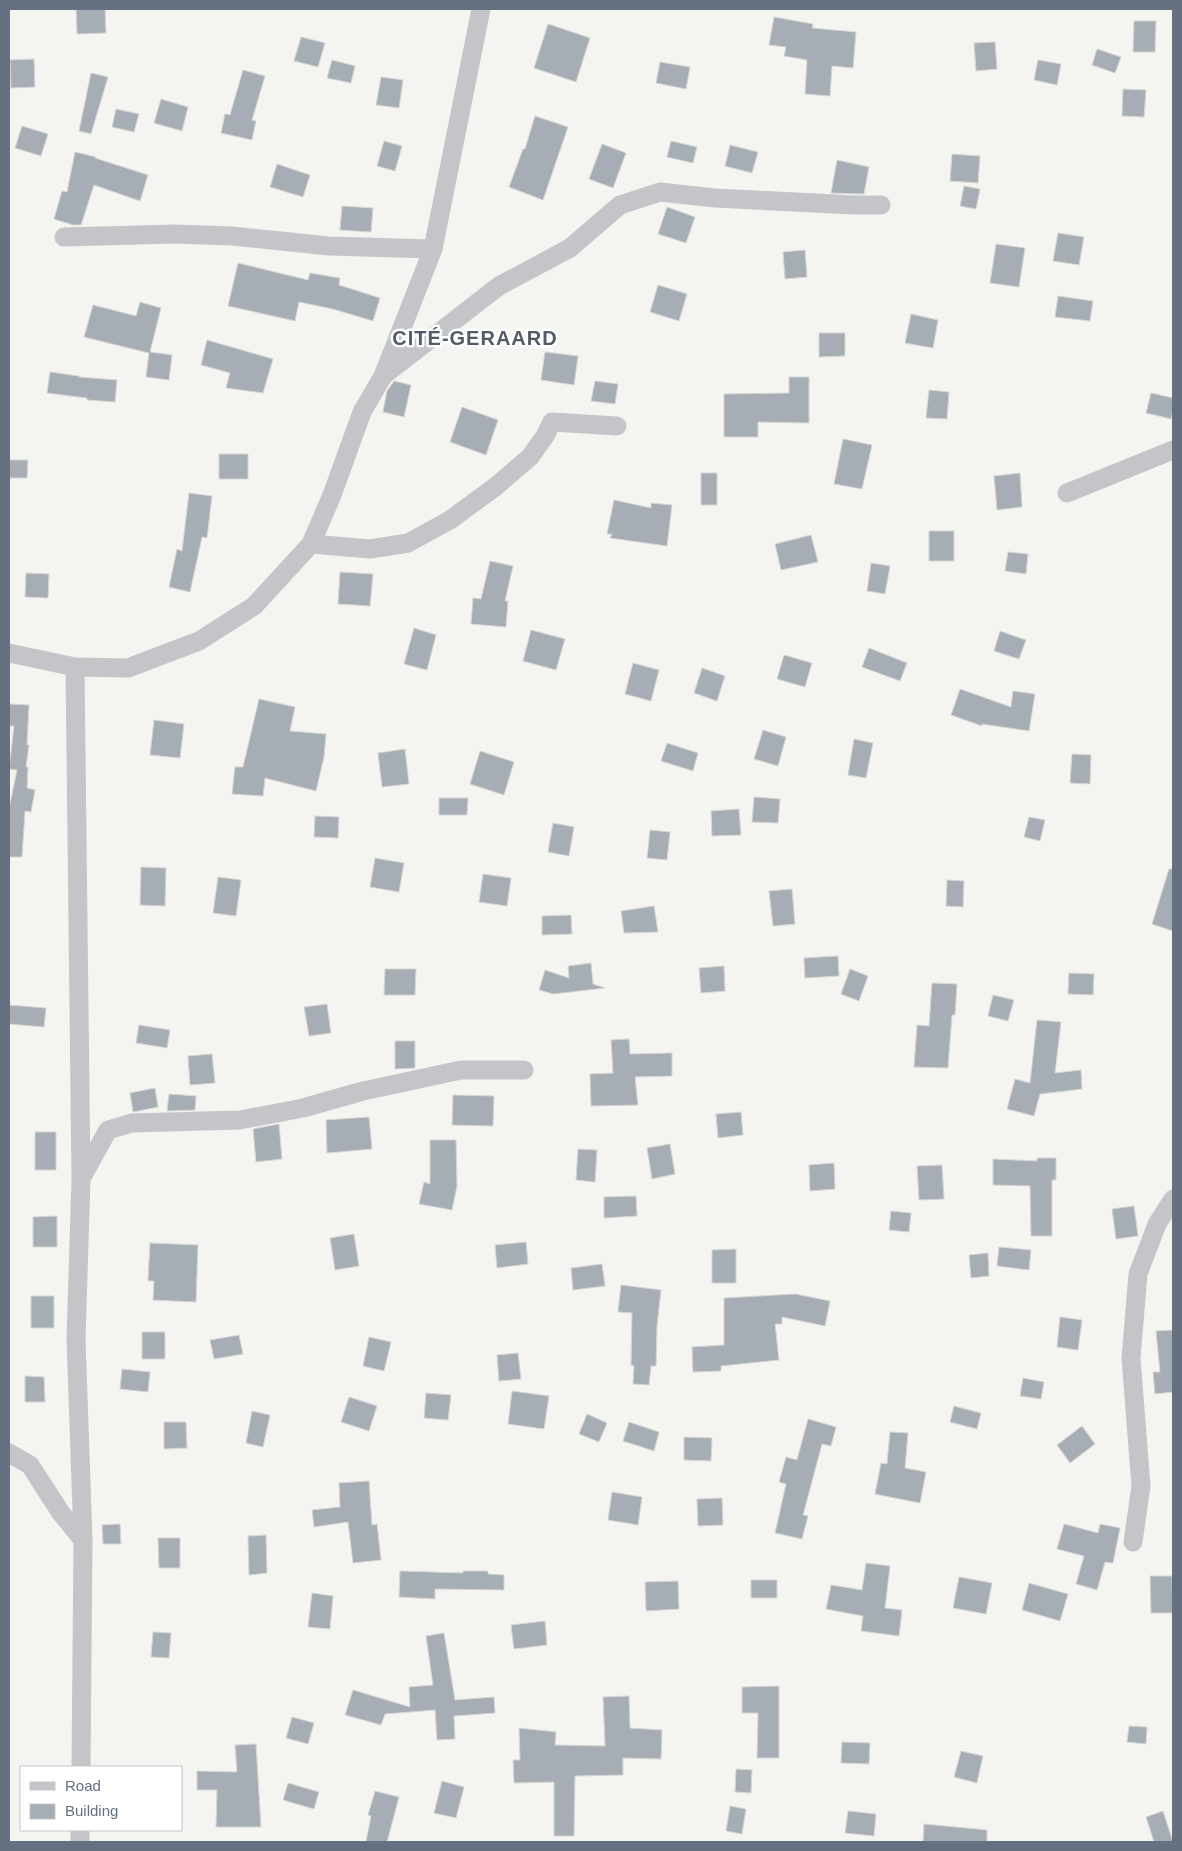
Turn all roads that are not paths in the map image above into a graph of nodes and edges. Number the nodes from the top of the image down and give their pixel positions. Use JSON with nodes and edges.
{"nodes":[{"id":1,"x":481,"y":9,"type":"edge"},
{"id":2,"x":881,"y":205,"type":"dead end"},
{"id":3,"x":64,"y":237,"type":"dead end"},
{"id":4,"x":433,"y":249,"type":"junction"},
{"id":5,"x":384,"y":376,"type":"junction"},
{"id":6,"x":617,"y":426,"type":"dead end"},
{"id":7,"x":1173,"y":450,"type":"edge"},
{"id":8,"x":1067,"y":493,"type":"dead end"},
{"id":9,"x":311,"y":544,"type":"junction"},
{"id":10,"x":9,"y":653,"type":"edge"},
{"id":11,"x":75,"y":667,"type":"junction"},
{"id":12,"x":524,"y":1070,"type":"dead end"},
{"id":13,"x":80,"y":1179,"type":"junction"},
{"id":14,"x":1173,"y":1199,"type":"edge"},
{"id":15,"x":9,"y":1453,"type":"edge"},
{"id":16,"x":83,"y":1540,"type":"junction"},
{"id":17,"x":1133,"y":1542,"type":"dead end"},
{"id":18,"x":81,"y":1766,"type":"edge"}],
"edges":[{"from":1,"to":4,"type":"street"},
{"from":2,"to":5,"type":"street"},
{"from":3,"to":4,"type":"street"},
{"from":4,"to":5,"type":"street"},
{"from":5,"to":9,"type":"street"},
{"from":6,"to":9,"type":"street"},
{"from":7,"to":8,"type":"street"},
{"from":9,"to":11,"type":"street"},
{"from":10,"to":11,"type":"street"},
{"from":11,"to":13,"type":"street"},
{"from":12,"to":13,"type":"street"},
{"from":13,"to":16,"type":"street"},
{"from":14,"to":17,"type":"street"},
{"from":15,"to":16,"type":"street"},
{"from":16,"to":18,"type":"street"}]}
